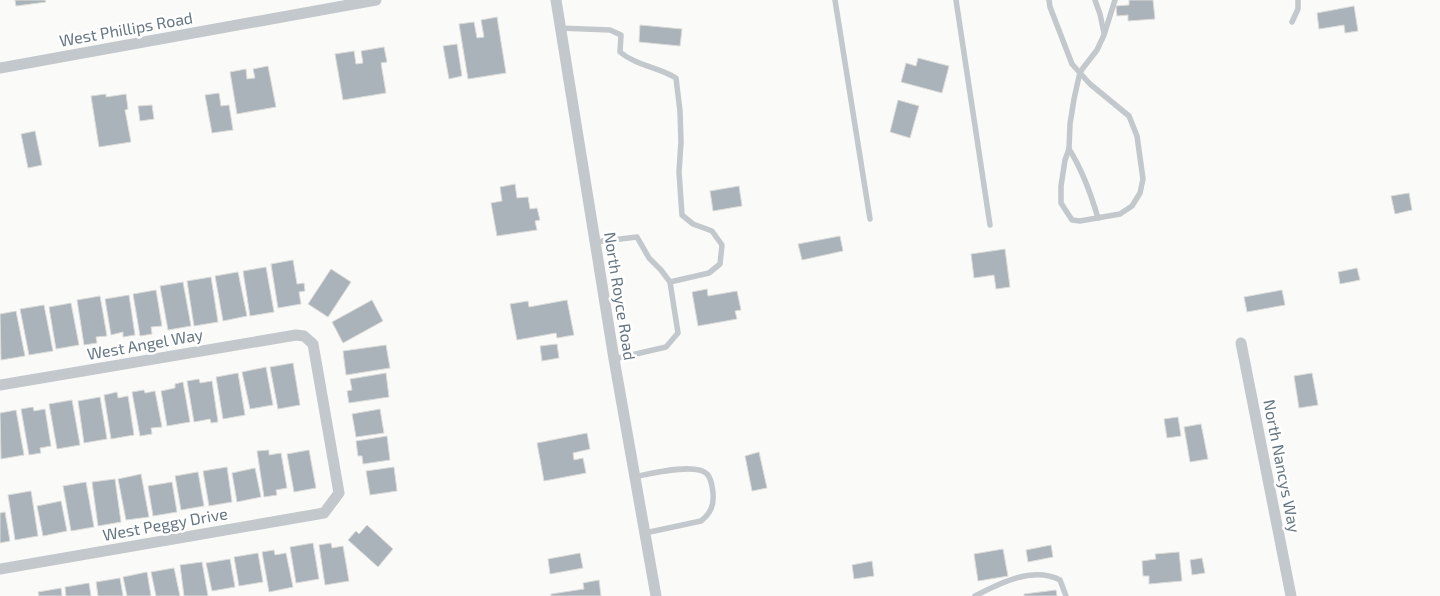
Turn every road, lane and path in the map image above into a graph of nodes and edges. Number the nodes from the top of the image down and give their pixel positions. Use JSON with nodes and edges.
{"nodes":[{"id":1,"x":376,"y":0,"type":"edge"},
{"id":2,"x":556,"y":0,"type":"edge"},
{"id":3,"x":835,"y":0,"type":"edge"},
{"id":4,"x":956,"y":0,"type":"edge"},
{"id":5,"x":1049,"y":0,"type":"edge"},
{"id":6,"x":1095,"y":0,"type":"edge"},
{"id":7,"x":1115,"y":0,"type":"edge"},
{"id":8,"x":1298,"y":0,"type":"edge"},
{"id":9,"x":1292,"y":22,"type":"dead end"},
{"id":10,"x":559,"y":28,"type":"junction"},
{"id":11,"x":1104,"y":35,"type":"junction"},
{"id":12,"x":0,"y":68,"type":"edge"},
{"id":13,"x":1080,"y":72,"type":"junction"},
{"id":14,"x":1069,"y":149,"type":"junction"},
{"id":15,"x":870,"y":218,"type":"dead end"},
{"id":16,"x":1098,"y":218,"type":"junction"},
{"id":17,"x":990,"y":225,"type":"dead end"},
{"id":18,"x":595,"y":242,"type":"junction"},
{"id":19,"x":670,"y":282,"type":"junction"},
{"id":20,"x":1241,"y":343,"type":"dead end"},
{"id":21,"x":614,"y":359,"type":"junction"},
{"id":22,"x":0,"y":385,"type":"edge"},
{"id":23,"x":634,"y":477,"type":"junction"},
{"id":24,"x":332,"y":505,"type":"joint"},
{"id":25,"x":645,"y":533,"type":"junction"},
{"id":26,"x":0,"y":569,"type":"edge"},
{"id":27,"x":656,"y":596,"type":"edge"},
{"id":28,"x":976,"y":596,"type":"edge"},
{"id":29,"x":1066,"y":596,"type":"edge"},
{"id":30,"x":1291,"y":596,"type":"edge"}],
"edges":[{"from":1,"to":12,"type":"street","name":"West Phillips Road"},
{"from":2,"to":10,"type":"street","name":"North Royce Road"},
{"from":3,"to":15,"type":"lane"},
{"from":4,"to":17,"type":"lane"},
{"from":5,"to":13,"type":"lane"},
{"from":6,"to":11,"type":"lane"},
{"from":7,"to":11,"type":"lane"},
{"from":8,"to":9,"type":"lane"},
{"from":10,"to":18,"type":"street","name":"North Royce Road"},
{"from":10,"to":19,"type":"lane"},
{"from":11,"to":13,"type":"lane"},
{"from":13,"to":14,"type":"lane"},
{"from":13,"to":16,"type":"lane"},
{"from":14,"to":16,"type":"lane"},
{"from":14,"to":16,"type":"lane"},
{"from":18,"to":19,"type":"lane"},
{"from":18,"to":21,"type":"street","name":"North Royce Road"},
{"from":19,"to":21,"type":"lane"},
{"from":20,"to":30,"type":"street","name":"North Nancys Way"},
{"from":21,"to":23,"type":"street","name":"North Royce Road"},
{"from":22,"to":24,"type":"street","name":"West Angel Way"},
{"from":23,"to":25,"type":"street","name":"North Royce Road"},
{"from":23,"to":25,"type":"lane"},
{"from":24,"to":26,"type":"street","name":"West Peggy Drive"},
{"from":25,"to":27,"type":"street","name":"North Royce Road"},
{"from":28,"to":29,"type":"lane"}]}
